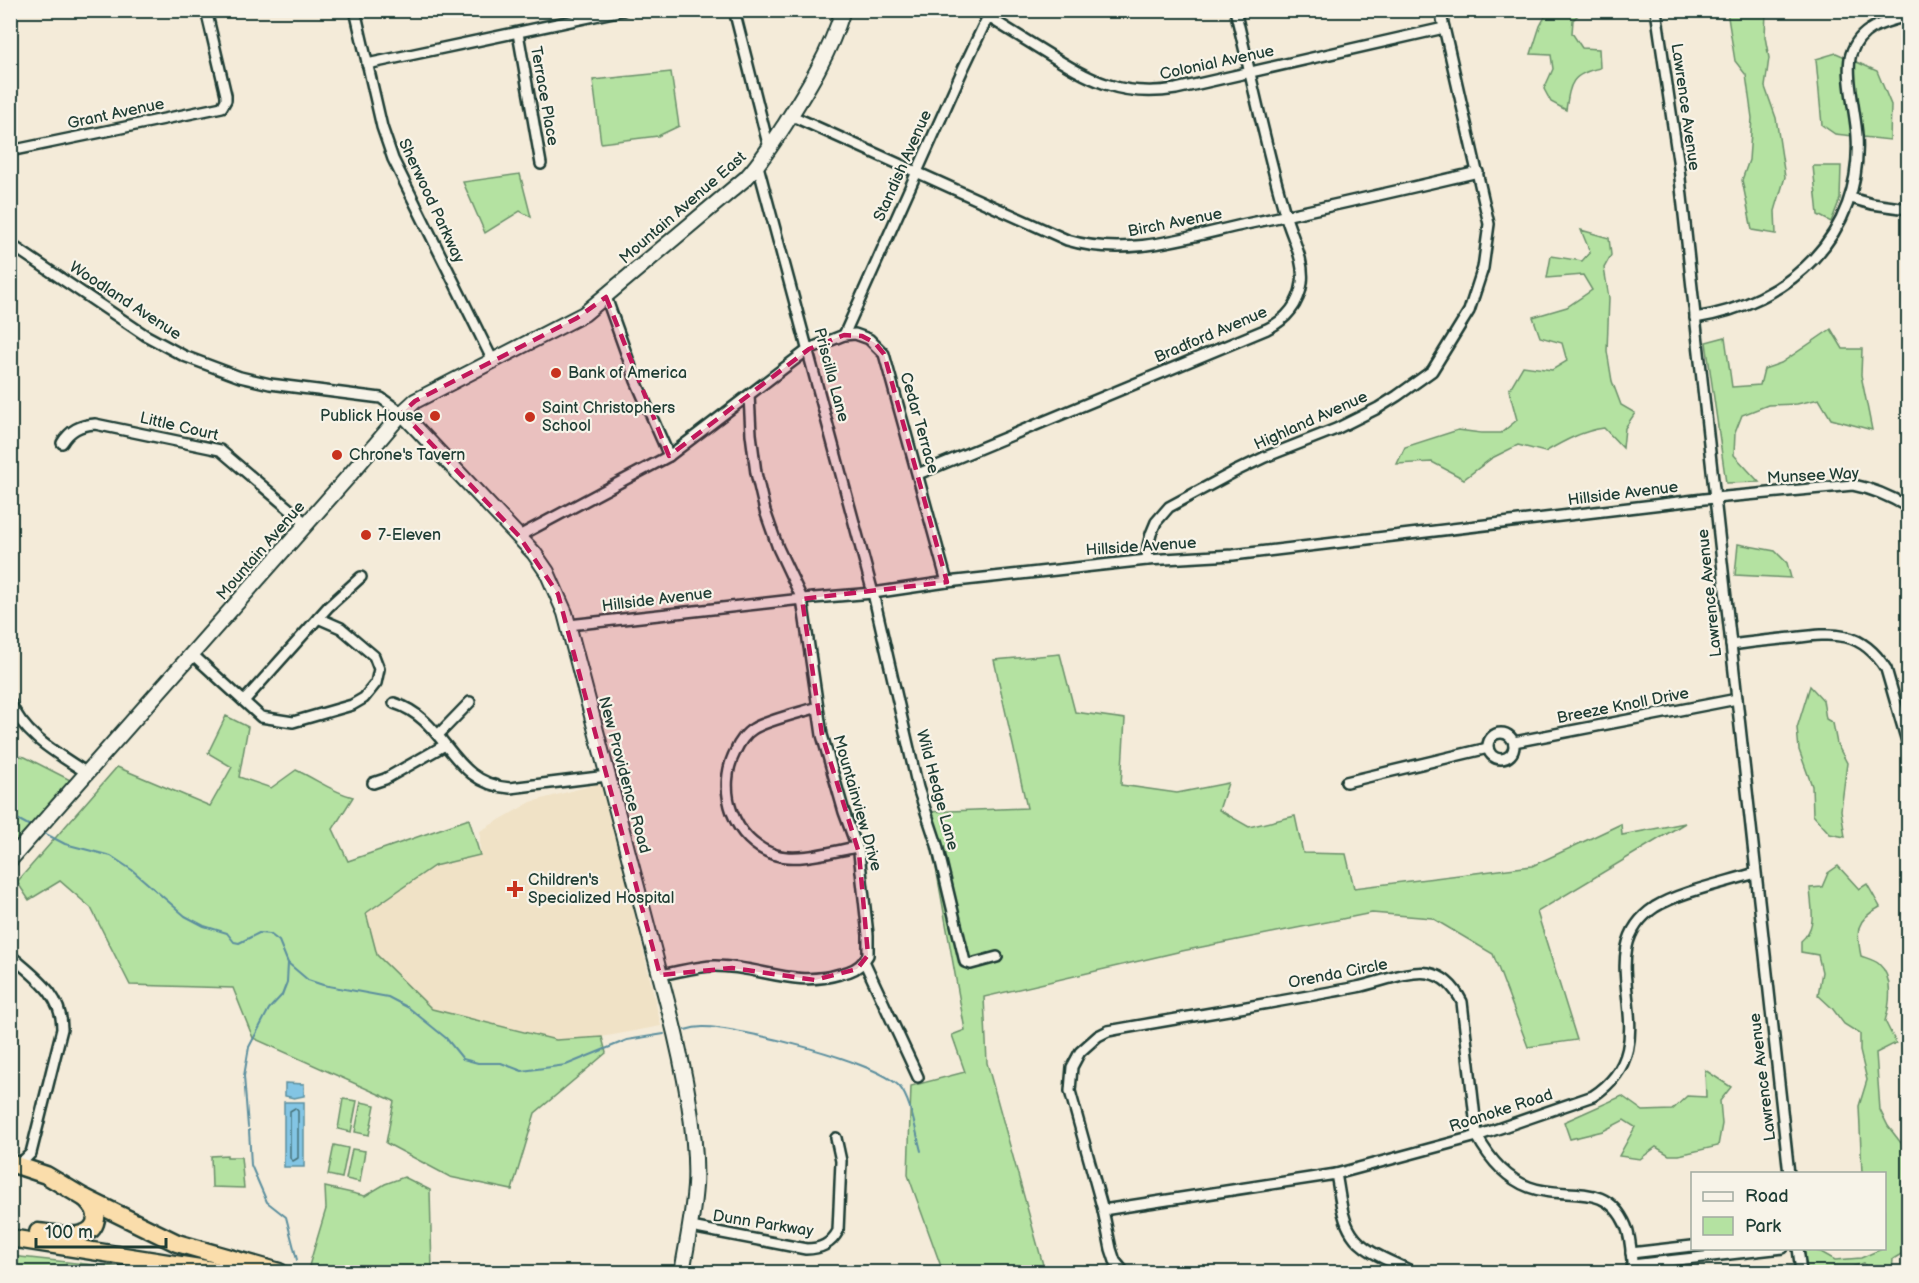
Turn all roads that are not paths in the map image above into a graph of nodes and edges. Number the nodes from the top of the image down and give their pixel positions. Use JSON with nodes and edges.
{"nodes":[{"id":1,"x":206,"y":10,"type":"edge"},
{"id":2,"x":355,"y":10,"type":"edge"},
{"id":3,"x":623,"y":10,"type":"edge"},
{"id":4,"x":734,"y":10,"type":"edge"},
{"id":5,"x":843,"y":10,"type":"edge"},
{"id":6,"x":977,"y":10,"type":"edge"},
{"id":7,"x":1235,"y":10,"type":"edge"},
{"id":8,"x":1440,"y":10,"type":"edge"},
{"id":9,"x":1656,"y":10,"type":"edge"},
{"id":10,"x":590,"y":14,"type":"edge"},
{"id":11,"x":990,"y":14,"type":"edge"},
{"id":12,"x":1908,"y":16,"type":"edge"},
{"id":13,"x":1444,"y":28,"type":"junction"},
{"id":14,"x":518,"y":33,"type":"junction"},
{"id":15,"x":368,"y":64,"type":"junction"},
{"id":16,"x":1250,"y":71,"type":"junction"},
{"id":17,"x":790,"y":115,"type":"junction"},
{"id":18,"x":769,"y":148,"type":"junction"},
{"id":19,"x":10,"y":151,"type":"edge"},
{"id":20,"x":541,"y":164,"type":"dead end"},
{"id":21,"x":758,"y":166,"type":"junction"},
{"id":22,"x":916,"y":172,"type":"junction"},
{"id":23,"x":1478,"y":172,"type":"junction"},
{"id":24,"x":1851,"y":198,"type":"junction"},
{"id":25,"x":1908,"y":209,"type":"edge"},
{"id":26,"x":1286,"y":216,"type":"junction"},
{"id":27,"x":11,"y":246,"type":"edge"},
{"id":28,"x":606,"y":297,"type":"junction"},
{"id":29,"x":577,"y":318,"type":"joint"},
{"id":30,"x":1695,"y":318,"type":"junction"},
{"id":31,"x":844,"y":335,"type":"junction"},
{"id":32,"x":809,"y":349,"type":"junction"},
{"id":33,"x":493,"y":361,"type":"junction"},
{"id":34,"x":749,"y":395,"type":"junction"},
{"id":35,"x":402,"y":413,"type":"junction"},
{"id":36,"x":62,"y":443,"type":"dead end"},
{"id":37,"x":669,"y":456,"type":"junction"},
{"id":38,"x":918,"y":474,"type":"junction"},
{"id":39,"x":1714,"y":498,"type":"junction"},
{"id":40,"x":1908,"y":507,"type":"edge"},
{"id":41,"x":307,"y":524,"type":"junction"},
{"id":42,"x":519,"y":536,"type":"junction"},
{"id":43,"x":1148,"y":560,"type":"junction"},
{"id":44,"x":361,"y":577,"type":"dead end"},
{"id":45,"x":947,"y":582,"type":"junction"},
{"id":46,"x":873,"y":593,"type":"junction"},
{"id":47,"x":802,"y":599,"type":"junction"},
{"id":48,"x":318,"y":618,"type":"junction"},
{"id":49,"x":569,"y":625,"type":"junction"},
{"id":50,"x":1731,"y":645,"type":"junction"},
{"id":51,"x":192,"y":654,"type":"junction"},
{"id":52,"x":1737,"y":699,"type":"junction"},
{"id":53,"x":244,"y":701,"type":"junction"},
{"id":54,"x":10,"y":702,"type":"edge"},
{"id":55,"x":470,"y":702,"type":"dead end"},
{"id":56,"x":394,"y":703,"type":"dead end"},
{"id":57,"x":818,"y":707,"type":"junction"},
{"id":58,"x":438,"y":735,"type":"junction"},
{"id":59,"x":1514,"y":742,"type":"junction"},
{"id":60,"x":445,"y":745,"type":"junction"},
{"id":61,"x":1908,"y":745,"type":"edge"},
{"id":62,"x":1488,"y":748,"type":"junction"},
{"id":63,"x":87,"y":774,"type":"junction"},
{"id":64,"x":607,"y":776,"type":"junction"},
{"id":65,"x":1346,"y":782,"type":"dead end"},
{"id":66,"x":373,"y":783,"type":"dead end"},
{"id":67,"x":857,"y":847,"type":"junction"},
{"id":68,"x":10,"y":860,"type":"edge"},
{"id":69,"x":1755,"y":873,"type":"junction"},
{"id":70,"x":10,"y":955,"type":"edge"},
{"id":71,"x":997,"y":957,"type":"dead end"},
{"id":72,"x":864,"y":962,"type":"junction"},
{"id":73,"x":660,"y":975,"type":"junction"},
{"id":74,"x":918,"y":1077,"type":"dead end"},
{"id":75,"x":1477,"y":1136,"type":"junction"},
{"id":76,"x":836,"y":1138,"type":"dead end"},
{"id":77,"x":14,"y":1164,"type":"edge"},
{"id":78,"x":1789,"y":1172,"type":"edge"},
{"id":79,"x":1336,"y":1174,"type":"junction"},
{"id":80,"x":83,"y":1197,"type":"junction"},
{"id":81,"x":1103,"y":1210,"type":"junction"},
{"id":82,"x":691,"y":1227,"type":"junction"},
{"id":83,"x":10,"y":1233,"type":"edge"},
{"id":84,"x":10,"y":1238,"type":"edge"},
{"id":85,"x":1691,"y":1246,"type":"edge"},
{"id":86,"x":1769,"y":1250,"type":"edge"},
{"id":87,"x":1798,"y":1250,"type":"edge"},
{"id":88,"x":1631,"y":1253,"type":"junction"},
{"id":89,"x":141,"y":1258,"type":"junction"},
{"id":90,"x":180,"y":1269,"type":"edge"},
{"id":91,"x":1632,"y":1269,"type":"edge"},
{"id":92,"x":155,"y":1272,"type":"edge"},
{"id":93,"x":225,"y":1272,"type":"edge"},
{"id":94,"x":279,"y":1272,"type":"edge"},
{"id":95,"x":682,"y":1272,"type":"edge"},
{"id":96,"x":1124,"y":1272,"type":"edge"},
{"id":97,"x":1413,"y":1272,"type":"edge"},
{"id":98,"x":1801,"y":1272,"type":"edge"}],
"edges":[{"from":1,"to":19,"type":"street","name":"Grant Avenue"},
{"from":2,"to":15,"type":"street","name":"Sherwood Parkway"},
{"from":3,"to":10,"type":"street"},
{"from":4,"to":18,"type":"street"},
{"from":5,"to":17,"type":"street","name":"Mountain Avenue East"},
{"from":6,"to":11,"type":"street","name":"Colonial Avenue"},
{"from":7,"to":16,"type":"street","name":"Bradford Avenue"},
{"from":8,"to":13,"type":"street","name":"Highland Avenue"},
{"from":9,"to":30,"type":"street","name":"Lawrence Avenue"},
{"from":10,"to":14,"type":"street"},
{"from":11,"to":16,"type":"street","name":"Colonial Avenue"},
{"from":11,"to":22,"type":"street","name":"Standish Avenue"},
{"from":12,"to":24,"type":"street"},
{"from":13,"to":16,"type":"street","name":"Colonial Avenue"},
{"from":13,"to":23,"type":"street","name":"Highland Avenue"},
{"from":14,"to":15,"type":"street"},
{"from":14,"to":20,"type":"street","name":"Terrace Place"},
{"from":15,"to":33,"type":"street","name":"Sherwood Parkway"},
{"from":16,"to":26,"type":"street","name":"Bradford Avenue"},
{"from":17,"to":18,"type":"street","name":"Mountain Avenue East"},
{"from":17,"to":22,"type":"street","name":"Birch Avenue"},
{"from":18,"to":21,"type":"street","name":"Mountain Avenue East"},
{"from":21,"to":28,"type":"street","name":"Mountain Avenue East"},
{"from":21,"to":32,"type":"street","name":"Priscilla Lane"},
{"from":22,"to":26,"type":"street","name":"Birch Avenue"},
{"from":22,"to":31,"type":"street","name":"Standish Avenue"},
{"from":23,"to":26,"type":"street","name":"Birch Avenue"},
{"from":23,"to":43,"type":"street","name":"Highland Avenue"},
{"from":24,"to":25,"type":"street"},
{"from":24,"to":30,"type":"street"},
{"from":26,"to":38,"type":"street","name":"Bradford Avenue"},
{"from":27,"to":35,"type":"street","name":"Woodland Avenue"},
{"from":28,"to":29,"type":"street","name":"Mountain Avenue East"},
{"from":28,"to":37,"type":"street"},
{"from":29,"to":33,"type":"street","name":"Mountain Avenue"},
{"from":30,"to":39,"type":"street","name":"Lawrence Avenue"},
{"from":31,"to":32,"type":"street"},
{"from":31,"to":38,"type":"street","name":"Cedar Terrace"},
{"from":32,"to":34,"type":"street"},
{"from":32,"to":46,"type":"street","name":"Priscilla Lane"},
{"from":33,"to":35,"type":"street","name":"Mountain Avenue"},
{"from":34,"to":37,"type":"street"},
{"from":34,"to":47,"type":"street","name":"Mountainview Drive"},
{"from":35,"to":41,"type":"street","name":"Mountain Avenue"},
{"from":35,"to":42,"type":"street","name":"New Providence Road"},
{"from":36,"to":41,"type":"street","name":"Little Court"},
{"from":37,"to":42,"type":"street"},
{"from":38,"to":45,"type":"street","name":"Cedar Terrace"},
{"from":39,"to":40,"type":"street","name":"Munsee Way"},
{"from":39,"to":43,"type":"street","name":"Hillside Avenue"},
{"from":39,"to":50,"type":"street","name":"Lawrence Avenue"},
{"from":41,"to":51,"type":"street","name":"Mountain Avenue"},
{"from":42,"to":49,"type":"street","name":"New Providence Road"},
{"from":43,"to":45,"type":"street","name":"Hillside Avenue"},
{"from":44,"to":48,"type":"street"},
{"from":45,"to":46,"type":"street","name":"Hillside Avenue"},
{"from":46,"to":47,"type":"street","name":"Hillside Avenue"},
{"from":46,"to":71,"type":"street","name":"Wild Hedge Lane"},
{"from":47,"to":49,"type":"street","name":"Hillside Avenue"},
{"from":47,"to":57,"type":"street","name":"Mountainview Drive"},
{"from":48,"to":53,"type":"street"},
{"from":48,"to":53,"type":"street"},
{"from":49,"to":64,"type":"street","name":"New Providence Road"},
{"from":50,"to":52,"type":"street","name":"Lawrence Avenue"},
{"from":50,"to":61,"type":"street"},
{"from":51,"to":53,"type":"street"},
{"from":51,"to":63,"type":"street","name":"Mountain Avenue"},
{"from":52,"to":59,"type":"street","name":"Breeze Knoll Drive"},
{"from":52,"to":69,"type":"street","name":"Lawrence Avenue"},
{"from":54,"to":63,"type":"street"},
{"from":55,"to":58,"type":"street"},
{"from":56,"to":58,"type":"street"},
{"from":57,"to":67,"type":"street","name":"Mountainview Drive"},
{"from":57,"to":67,"type":"street"},
{"from":58,"to":60,"type":"street"},
{"from":59,"to":62,"type":"street","name":"Breeze Knoll Drive"},
{"from":59,"to":62,"type":"street","name":"Breeze Knoll Drive"},
{"from":60,"to":64,"type":"street"},
{"from":60,"to":66,"type":"street"},
{"from":62,"to":65,"type":"street","name":"Breeze Knoll Drive"},
{"from":63,"to":68,"type":"street","name":"Mountain Avenue"},
{"from":64,"to":73,"type":"street","name":"New Providence Road"},
{"from":67,"to":72,"type":"street","name":"Mountainview Drive"},
{"from":69,"to":75,"type":"street","name":"Roanoke Road"},
{"from":69,"to":78,"type":"street","name":"Lawrence Avenue"},
{"from":70,"to":77,"type":"street"},
{"from":72,"to":73,"type":"street"},
{"from":72,"to":74,"type":"street"},
{"from":73,"to":82,"type":"street","name":"New Providence Road"},
{"from":75,"to":79,"type":"street","name":"Roanoke Road"},
{"from":75,"to":81,"type":"street","name":"Orenda Circle"},
{"from":75,"to":88,"type":"street","name":"Orenda Circle"},
{"from":76,"to":82,"type":"street","name":"Dunn Parkway"},
{"from":77,"to":80,"type":"highway"},
{"from":79,"to":81,"type":"street","name":"Roanoke Road"},
{"from":79,"to":97,"type":"street"},
{"from":80,"to":83,"type":"highway"},
{"from":80,"to":94,"type":"highway"},
{"from":81,"to":96,"type":"street","name":"Orenda Circle"},
{"from":82,"to":95,"type":"street","name":"New Providence Road"},
{"from":84,"to":89,"type":"highway"},
{"from":85,"to":88,"type":"street"},
{"from":86,"to":91,"type":"street"},
{"from":87,"to":98,"type":"street"},
{"from":88,"to":91,"type":"street","name":"Orenda Circle"},
{"from":89,"to":90,"type":"highway"},
{"from":89,"to":92,"type":"street"},
{"from":90,"to":93,"type":"highway"}]}
